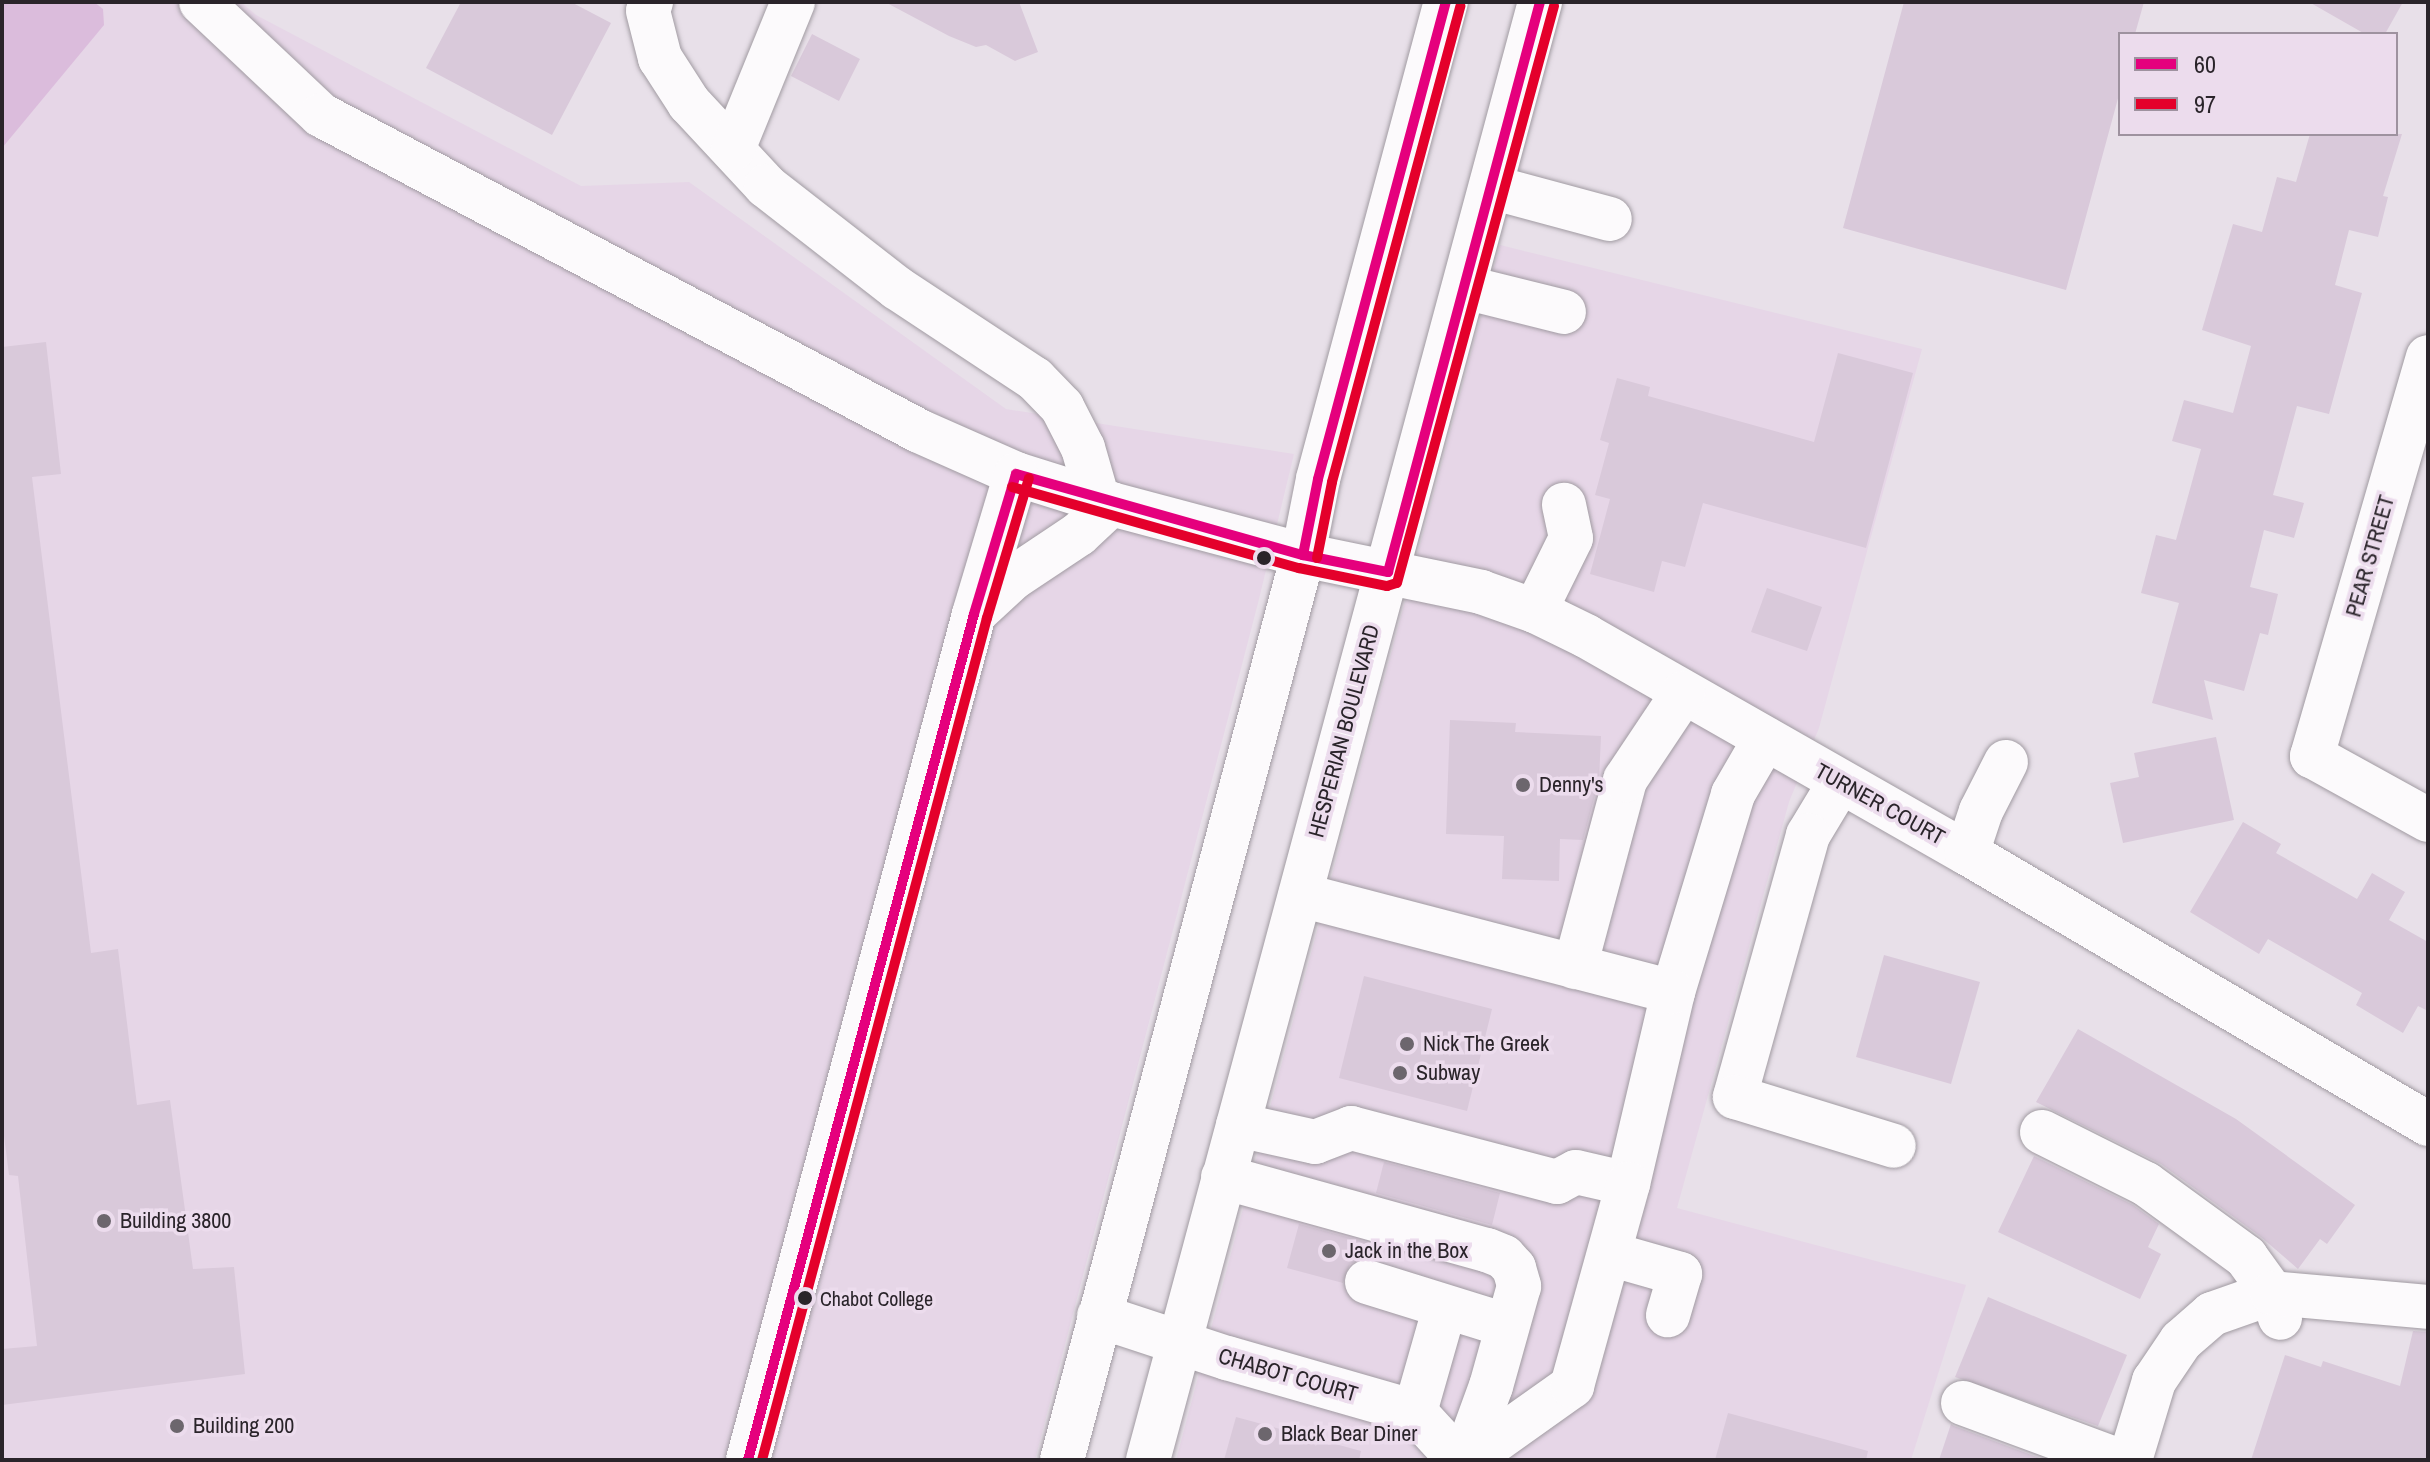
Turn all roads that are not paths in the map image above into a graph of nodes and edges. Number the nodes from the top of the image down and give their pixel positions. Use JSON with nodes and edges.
{"nodes":[{"id":1,"x":201,"y":2,"type":"edge"},
{"id":2,"x":651,"y":2,"type":"edge"},
{"id":3,"x":793,"y":2,"type":"edge"},
{"id":4,"x":1446,"y":2,"type":"edge"},
{"id":5,"x":1540,"y":2,"type":"edge"},
{"id":6,"x":733,"y":149,"type":"junction"},
{"id":7,"x":1491,"y":187,"type":"junction"},
{"id":8,"x":1610,"y":219,"type":"dead end"},
{"id":9,"x":1464,"y":287,"type":"junction"},
{"id":10,"x":1564,"y":312,"type":"dead end"},
{"id":11,"x":2428,"y":357,"type":"edge"},
{"id":12,"x":1016,"y":474,"type":"junction"},
{"id":13,"x":1105,"y":502,"type":"junction"},
{"id":14,"x":1564,"y":505,"type":"dead end"},
{"id":15,"x":1303,"y":555,"type":"junction"},
{"id":16,"x":1388,"y":572,"type":"junction"},
{"id":17,"x":1535,"y":611,"type":"junction"},
{"id":18,"x":974,"y":614,"type":"junction"},
{"id":19,"x":1683,"y":693,"type":"junction"},
{"id":20,"x":1765,"y":739,"type":"junction"},
{"id":21,"x":2006,"y":762,"type":"dead end"},
{"id":22,"x":1840,"y":782,"type":"junction"},
{"id":23,"x":2428,"y":820,"type":"edge"},
{"id":24,"x":1967,"y":853,"type":"junction"},
{"id":25,"x":1300,"y":895,"type":"junction"},
{"id":26,"x":1575,"y":967,"type":"junction"},
{"id":27,"x":1673,"y":992,"type":"junction"},
{"id":28,"x":2428,"y":1124,"type":"edge"},
{"id":29,"x":1238,"y":1125,"type":"junction"},
{"id":30,"x":2042,"y":1132,"type":"dead end"},
{"id":31,"x":1894,"y":1146,"type":"dead end"},
{"id":32,"x":1223,"y":1177,"type":"junction"},
{"id":33,"x":1628,"y":1184,"type":"junction"},
{"id":34,"x":1610,"y":1254,"type":"junction"},
{"id":35,"x":1367,"y":1282,"type":"dead end"},
{"id":36,"x":2370,"y":1298,"type":"junction"},
{"id":37,"x":2276,"y":1306,"type":"junction"},
{"id":38,"x":1445,"y":1307,"type":"junction"},
{"id":39,"x":2428,"y":1307,"type":"edge"},
{"id":40,"x":1668,"y":1315,"type":"dead end"},
{"id":41,"x":1099,"y":1316,"type":"junction"},
{"id":42,"x":1489,"y":1320,"type":"dead end"},
{"id":43,"x":2428,"y":1329,"type":"edge"},
{"id":44,"x":1180,"y":1342,"type":"junction"},
{"id":45,"x":1963,"y":1403,"type":"dead end"},
{"id":46,"x":1415,"y":1412,"type":"junction"},
{"id":47,"x":748,"y":1460,"type":"edge"},
{"id":48,"x":1062,"y":1460,"type":"edge"},
{"id":49,"x":1148,"y":1460,"type":"edge"},
{"id":50,"x":1463,"y":1460,"type":"edge"},
{"id":51,"x":2117,"y":1460,"type":"edge"},
{"id":52,"x":2130,"y":1460,"type":"edge"},
{"id":53,"x":2149,"y":1460,"type":"edge"}],
"edges":[{"from":1,"to":12,"type":"street","name":"TURNER COURT"},
{"from":2,"to":6,"type":"street"},
{"from":3,"to":6,"type":"street"},
{"from":4,"to":15,"type":"street"},
{"from":5,"to":7,"type":"street","name":"HESPERIAN BOULEVARD"},
{"from":6,"to":13,"type":"street"},
{"from":7,"to":8,"type":"street"},
{"from":7,"to":9,"type":"street","name":"HESPERIAN BOULEVARD"},
{"from":9,"to":10,"type":"street"},
{"from":9,"to":16,"type":"street","name":"HESPERIAN BOULEVARD"},
{"from":11,"to":23,"type":"street","name":"PEAR STREET"},
{"from":12,"to":13,"type":"street","name":"TURNER COURT"},
{"from":12,"to":18,"type":"street"},
{"from":13,"to":15,"type":"street","name":"TURNER COURT"},
{"from":13,"to":18,"type":"street"},
{"from":14,"to":17,"type":"street"},
{"from":15,"to":16,"type":"street","name":"TURNER COURT"},
{"from":15,"to":41,"type":"street"},
{"from":16,"to":17,"type":"street","name":"TURNER COURT"},
{"from":16,"to":25,"type":"street","name":"HESPERIAN BOULEVARD"},
{"from":17,"to":19,"type":"street","name":"TURNER COURT"},
{"from":18,"to":47,"type":"street"},
{"from":19,"to":20,"type":"street","name":"TURNER COURT"},
{"from":19,"to":26,"type":"street"},
{"from":20,"to":22,"type":"street","name":"TURNER COURT"},
{"from":20,"to":27,"type":"street"},
{"from":21,"to":24,"type":"street"},
{"from":22,"to":24,"type":"street","name":"TURNER COURT"},
{"from":22,"to":31,"type":"street"},
{"from":24,"to":28,"type":"street","name":"TURNER COURT"},
{"from":25,"to":26,"type":"street"},
{"from":25,"to":29,"type":"street","name":"HESPERIAN BOULEVARD"},
{"from":26,"to":27,"type":"street"},
{"from":27,"to":33,"type":"street"},
{"from":29,"to":32,"type":"street","name":"HESPERIAN BOULEVARD"},
{"from":29,"to":33,"type":"street"},
{"from":30,"to":37,"type":"street"},
{"from":32,"to":44,"type":"street","name":"HESPERIAN BOULEVARD"},
{"from":32,"to":50,"type":"street"},
{"from":33,"to":34,"type":"street"},
{"from":34,"to":40,"type":"street"},
{"from":34,"to":50,"type":"street"},
{"from":35,"to":38,"type":"street"},
{"from":36,"to":37,"type":"street"},
{"from":36,"to":39,"type":"street"},
{"from":36,"to":43,"type":"street"},
{"from":37,"to":52,"type":"street"},
{"from":37,"to":53,"type":"street"},
{"from":38,"to":42,"type":"street"},
{"from":38,"to":46,"type":"street"},
{"from":41,"to":44,"type":"street","name":"CHABOT COURT"},
{"from":41,"to":48,"type":"street"},
{"from":44,"to":46,"type":"street","name":"CHABOT COURT"},
{"from":44,"to":49,"type":"street","name":"HESPERIAN BOULEVARD"},
{"from":45,"to":51,"type":"street"},
{"from":46,"to":50,"type":"street"}]}
